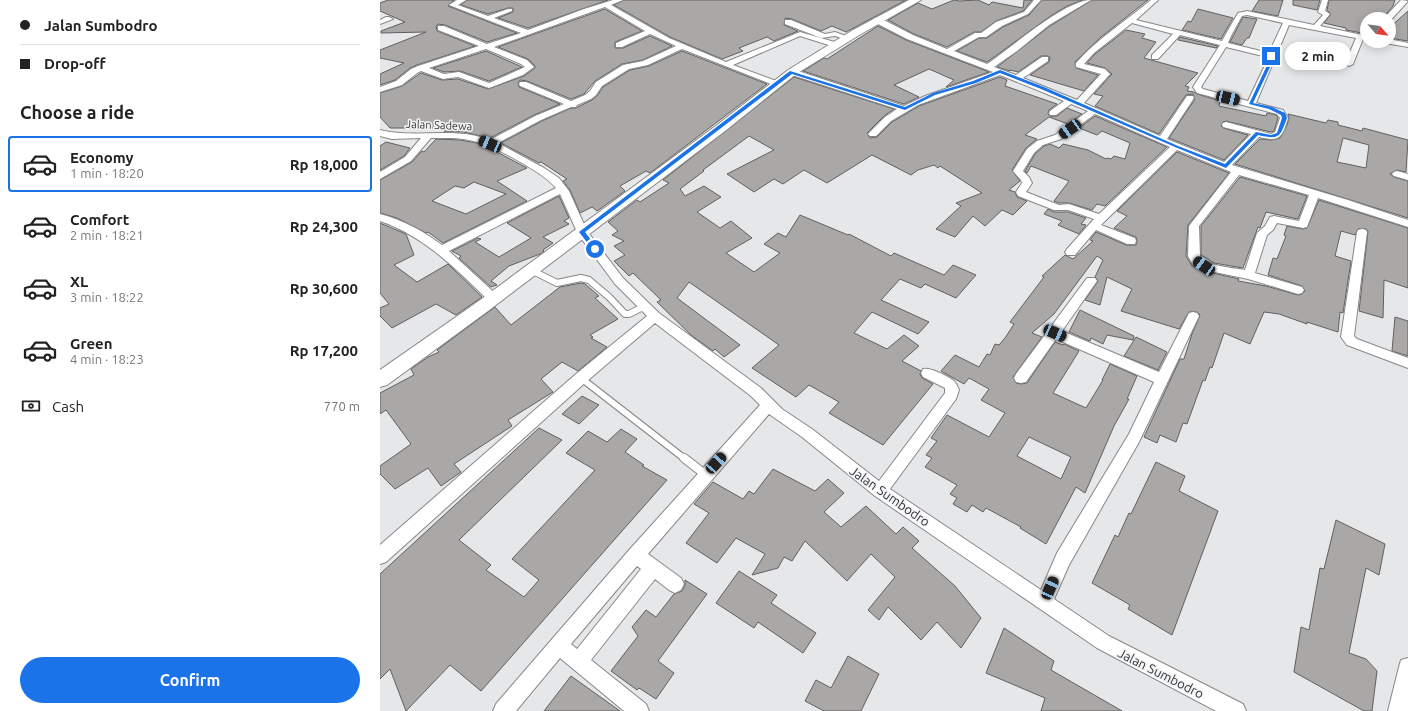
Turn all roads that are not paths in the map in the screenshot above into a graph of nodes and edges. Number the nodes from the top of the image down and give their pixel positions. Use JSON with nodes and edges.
{"nodes":[{"id":1,"x":463,"y":0,"type":"edge"},
{"id":2,"x":620,"y":0,"type":"edge"},
{"id":3,"x":916,"y":0,"type":"edge"},
{"id":4,"x":1038,"y":0,"type":"edge"},
{"id":5,"x":1088,"y":0,"type":"edge"},
{"id":6,"x":1155,"y":0,"type":"edge"},
{"id":7,"x":1325,"y":0,"type":"edge"},
{"id":8,"x":1405,"y":0,"type":"edge"},
{"id":9,"x":605,"y":4,"type":"junction"},
{"id":10,"x":510,"y":10,"type":"dead end"},
{"id":11,"x":1028,"y":11,"type":"junction"},
{"id":12,"x":1394,"y":12,"type":"edge"},
{"id":13,"x":389,"y":18,"type":"dead end"},
{"id":14,"x":488,"y":18,"type":"junction"},
{"id":15,"x":1052,"y":19,"type":"junction"},
{"id":16,"x":877,"y":20,"type":"junction"},
{"id":17,"x":1131,"y":21,"type":"junction"},
{"id":18,"x":380,"y":22,"type":"edge"},
{"id":19,"x":788,"y":22,"type":"dead end"},
{"id":20,"x":1289,"y":22,"type":"junction"},
{"id":21,"x":441,"y":28,"type":"dead end"},
{"id":22,"x":1315,"y":28,"type":"junction"},
{"id":23,"x":651,"y":31,"type":"junction"},
{"id":24,"x":528,"y":33,"type":"junction"},
{"id":25,"x":1178,"y":33,"type":"junction"},
{"id":26,"x":1360,"y":37,"type":"edge"},
{"id":27,"x":841,"y":42,"type":"junction"},
{"id":28,"x":1396,"y":43,"type":"edge"},
{"id":29,"x":619,"y":45,"type":"dead end"},
{"id":30,"x":1224,"y":45,"type":"junction"},
{"id":31,"x":1360,"y":45,"type":"edge"},
{"id":32,"x":1408,"y":45,"type":"edge"},
{"id":33,"x":683,"y":46,"type":"junction"},
{"id":34,"x":487,"y":47,"type":"junction"},
{"id":35,"x":947,"y":52,"type":"junction"},
{"id":36,"x":1271,"y":56,"type":"junction"},
{"id":37,"x":1154,"y":57,"type":"dead end"},
{"id":38,"x":1045,"y":59,"type":"dead end"},
{"id":39,"x":1349,"y":64,"type":"dead end"},
{"id":40,"x":727,"y":65,"type":"junction"},
{"id":41,"x":988,"y":67,"type":"junction"},
{"id":42,"x":421,"y":68,"type":"junction"},
{"id":43,"x":792,"y":72,"type":"junction"},
{"id":44,"x":1000,"y":72,"type":"junction"},
{"id":45,"x":1018,"y":78,"type":"junction"},
{"id":46,"x":523,"y":84,"type":"dead end"},
{"id":47,"x":776,"y":84,"type":"junction"},
{"id":48,"x":380,"y":90,"type":"edge"},
{"id":49,"x":1190,"y":98,"type":"dead end"},
{"id":50,"x":1075,"y":102,"type":"junction"},
{"id":51,"x":1251,"y":104,"type":"junction"},
{"id":52,"x":572,"y":105,"type":"junction"},
{"id":53,"x":905,"y":109,"type":"junction"},
{"id":54,"x":1095,"y":110,"type":"junction"},
{"id":55,"x":1053,"y":112,"type":"dead end"},
{"id":56,"x":1226,"y":125,"type":"dead end"},
{"id":57,"x":380,"y":133,"type":"edge"},
{"id":58,"x":1257,"y":133,"type":"junction"},
{"id":59,"x":873,"y":134,"type":"dead end"},
{"id":60,"x":424,"y":140,"type":"junction"},
{"id":61,"x":1162,"y":140,"type":"junction"},
{"id":62,"x":490,"y":144,"type":"junction"},
{"id":63,"x":1176,"y":146,"type":"junction"},
{"id":64,"x":1226,"y":166,"type":"junction"},
{"id":65,"x":1237,"y":171,"type":"junction"},
{"id":66,"x":1397,"y":174,"type":"dead end"},
{"id":67,"x":380,"y":176,"type":"edge"},
{"id":68,"x":1408,"y":177,"type":"edge"},
{"id":69,"x":562,"y":189,"type":"junction"},
{"id":70,"x":1314,"y":194,"type":"junction"},
{"id":71,"x":380,"y":217,"type":"edge"},
{"id":72,"x":1098,"y":222,"type":"junction"},
{"id":73,"x":1408,"y":224,"type":"edge"},
{"id":74,"x":580,"y":228,"type":"junction"},
{"id":75,"x":1362,"y":232,"type":"dead end"},
{"id":76,"x":1131,"y":241,"type":"dead end"},
{"id":77,"x":442,"y":250,"type":"junction"},
{"id":78,"x":1071,"y":252,"type":"dead end"},
{"id":79,"x":531,"y":270,"type":"junction"},
{"id":80,"x":1249,"y":275,"type":"junction"},
{"id":81,"x":1091,"y":281,"type":"dead end"},
{"id":82,"x":1298,"y":290,"type":"dead end"},
{"id":83,"x":493,"y":298,"type":"junction"},
{"id":84,"x":650,"y":311,"type":"junction"},
{"id":85,"x":1193,"y":316,"type":"dead end"},
{"id":86,"x":1055,"y":333,"type":"junction"},
{"id":87,"x":1408,"y":363,"type":"edge"},
{"id":88,"x":928,"y":373,"type":"dead end"},
{"id":89,"x":581,"y":378,"type":"junction"},
{"id":90,"x":1021,"y":378,"type":"dead end"},
{"id":91,"x":1161,"y":379,"type":"junction"},
{"id":92,"x":380,"y":380,"type":"edge"},
{"id":93,"x":768,"y":405,"type":"junction"},
{"id":94,"x":706,"y":475,"type":"junction"},
{"id":95,"x":880,"y":491,"type":"junction"},
{"id":96,"x":636,"y":555,"type":"junction"},
{"id":97,"x":380,"y":556,"type":"edge"},
{"id":98,"x":653,"y":568,"type":"junction"},
{"id":99,"x":675,"y":584,"type":"dead end"},
{"id":100,"x":1044,"y":602,"type":"junction"},
{"id":101,"x":559,"y":646,"type":"junction"},
{"id":102,"x":579,"y":662,"type":"junction"},
{"id":103,"x":1408,"y":667,"type":"edge"},
{"id":104,"x":503,"y":711,"type":"edge"},
{"id":105,"x":639,"y":711,"type":"edge"},
{"id":106,"x":1236,"y":711,"type":"edge"},
{"id":107,"x":1398,"y":711,"type":"edge"}],
"edges":[{"from":1,"to":14,"type":"street"},
{"from":2,"to":9,"type":"street"},
{"from":3,"to":16,"type":"main road"},
{"from":4,"to":11,"type":"street"},
{"from":5,"to":15,"type":"street"},
{"from":6,"to":17,"type":"street"},
{"from":7,"to":22,"type":"street"},
{"from":8,"to":12,"type":"street"},
{"from":9,"to":23,"type":"street"},
{"from":9,"to":24,"type":"street"},
{"from":10,"to":14,"type":"street"},
{"from":11,"to":15,"type":"street"},
{"from":11,"to":35,"type":"street"},
{"from":13,"to":18,"type":"street"},
{"from":14,"to":24,"type":"street"},
{"from":15,"to":41,"type":"street"},
{"from":16,"to":27,"type":"main road"},
{"from":16,"to":35,"type":"street"},
{"from":17,"to":25,"type":"street"},
{"from":17,"to":50,"type":"street"},
{"from":19,"to":27,"type":"street"},
{"from":20,"to":22,"type":"street"},
{"from":20,"to":30,"type":"street"},
{"from":20,"to":36,"type":"street"},
{"from":21,"to":34,"type":"street"},
{"from":22,"to":26,"type":"street"},
{"from":23,"to":29,"type":"street"},
{"from":23,"to":33,"type":"street"},
{"from":24,"to":34,"type":"street"},
{"from":25,"to":30,"type":"street"},
{"from":25,"to":37,"type":"street"},
{"from":27,"to":40,"type":"street"},
{"from":27,"to":43,"type":"main road"},
{"from":28,"to":32,"type":"street"},
{"from":30,"to":36,"type":"street"},
{"from":30,"to":51,"type":"street"},
{"from":31,"to":39,"type":"street"},
{"from":33,"to":40,"type":"street"},
{"from":33,"to":52,"type":"street"},
{"from":34,"to":42,"type":"street"},
{"from":34,"to":42,"type":"street"},
{"from":35,"to":41,"type":"street"},
{"from":36,"to":51,"type":"street"},
{"from":38,"to":45,"type":"street"},
{"from":40,"to":47,"type":"street"},
{"from":41,"to":44,"type":"street"},
{"from":42,"to":48,"type":"street"},
{"from":43,"to":47,"type":"main road"},
{"from":43,"to":53,"type":"street"},
{"from":44,"to":45,"type":"street"},
{"from":44,"to":53,"type":"street"},
{"from":45,"to":50,"type":"street"},
{"from":46,"to":52,"type":"street"},
{"from":47,"to":74,"type":"main road"},
{"from":49,"to":61,"type":"street"},
{"from":50,"to":54,"type":"street"},
{"from":50,"to":55,"type":"street"},
{"from":51,"to":58,"type":"street"},
{"from":52,"to":62,"type":"street"},
{"from":53,"to":59,"type":"street"},
{"from":54,"to":61,"type":"street"},
{"from":54,"to":72,"type":"street"},
{"from":56,"to":58,"type":"street"},
{"from":57,"to":60,"type":"street","name":"Jalan Sadewa"},
{"from":58,"to":64,"type":"street"},
{"from":60,"to":62,"type":"street","name":"Jalan Sadewa"},
{"from":60,"to":67,"type":"street"},
{"from":61,"to":63,"type":"street"},
{"from":62,"to":69,"type":"street","name":"Jalan Sadewa"},
{"from":63,"to":64,"type":"street"},
{"from":63,"to":72,"type":"street"},
{"from":64,"to":65,"type":"street"},
{"from":65,"to":70,"type":"street"},
{"from":65,"to":80,"type":"street"},
{"from":66,"to":68,"type":"street"},
{"from":69,"to":74,"type":"street","name":"Jalan Sadewa"},
{"from":69,"to":77,"type":"street"},
{"from":70,"to":73,"type":"street"},
{"from":70,"to":80,"type":"street"},
{"from":71,"to":77,"type":"street"},
{"from":72,"to":76,"type":"street"},
{"from":72,"to":78,"type":"street"},
{"from":74,"to":79,"type":"main road"},
{"from":74,"to":84,"type":"street","name":"Jalan Sumbodro"},
{"from":75,"to":87,"type":"street"},
{"from":77,"to":83,"type":"street"},
{"from":79,"to":83,"type":"main road"},
{"from":79,"to":84,"type":"lane"},
{"from":80,"to":82,"type":"street"},
{"from":81,"to":86,"type":"street"},
{"from":83,"to":92,"type":"main road"},
{"from":84,"to":89,"type":"street"},
{"from":84,"to":93,"type":"street","name":"Jalan Sumbodro"},
{"from":85,"to":91,"type":"street"},
{"from":86,"to":90,"type":"street"},
{"from":86,"to":91,"type":"street"},
{"from":88,"to":95,"type":"street"},
{"from":89,"to":94,"type":"lane"},
{"from":89,"to":97,"type":"street"},
{"from":91,"to":100,"type":"street"},
{"from":93,"to":94,"type":"street"},
{"from":93,"to":95,"type":"street","name":"Jalan Sumbodro"},
{"from":94,"to":96,"type":"street"},
{"from":95,"to":100,"type":"street","name":"Jalan Sumbodro"},
{"from":96,"to":98,"type":"street"},
{"from":96,"to":101,"type":"street"},
{"from":98,"to":99,"type":"street"},
{"from":98,"to":102,"type":"street"},
{"from":100,"to":106,"type":"street","name":"Jalan Sumbodro"},
{"from":101,"to":102,"type":"street"},
{"from":101,"to":104,"type":"street"},
{"from":102,"to":105,"type":"street"},
{"from":103,"to":107,"type":"street"}]}
